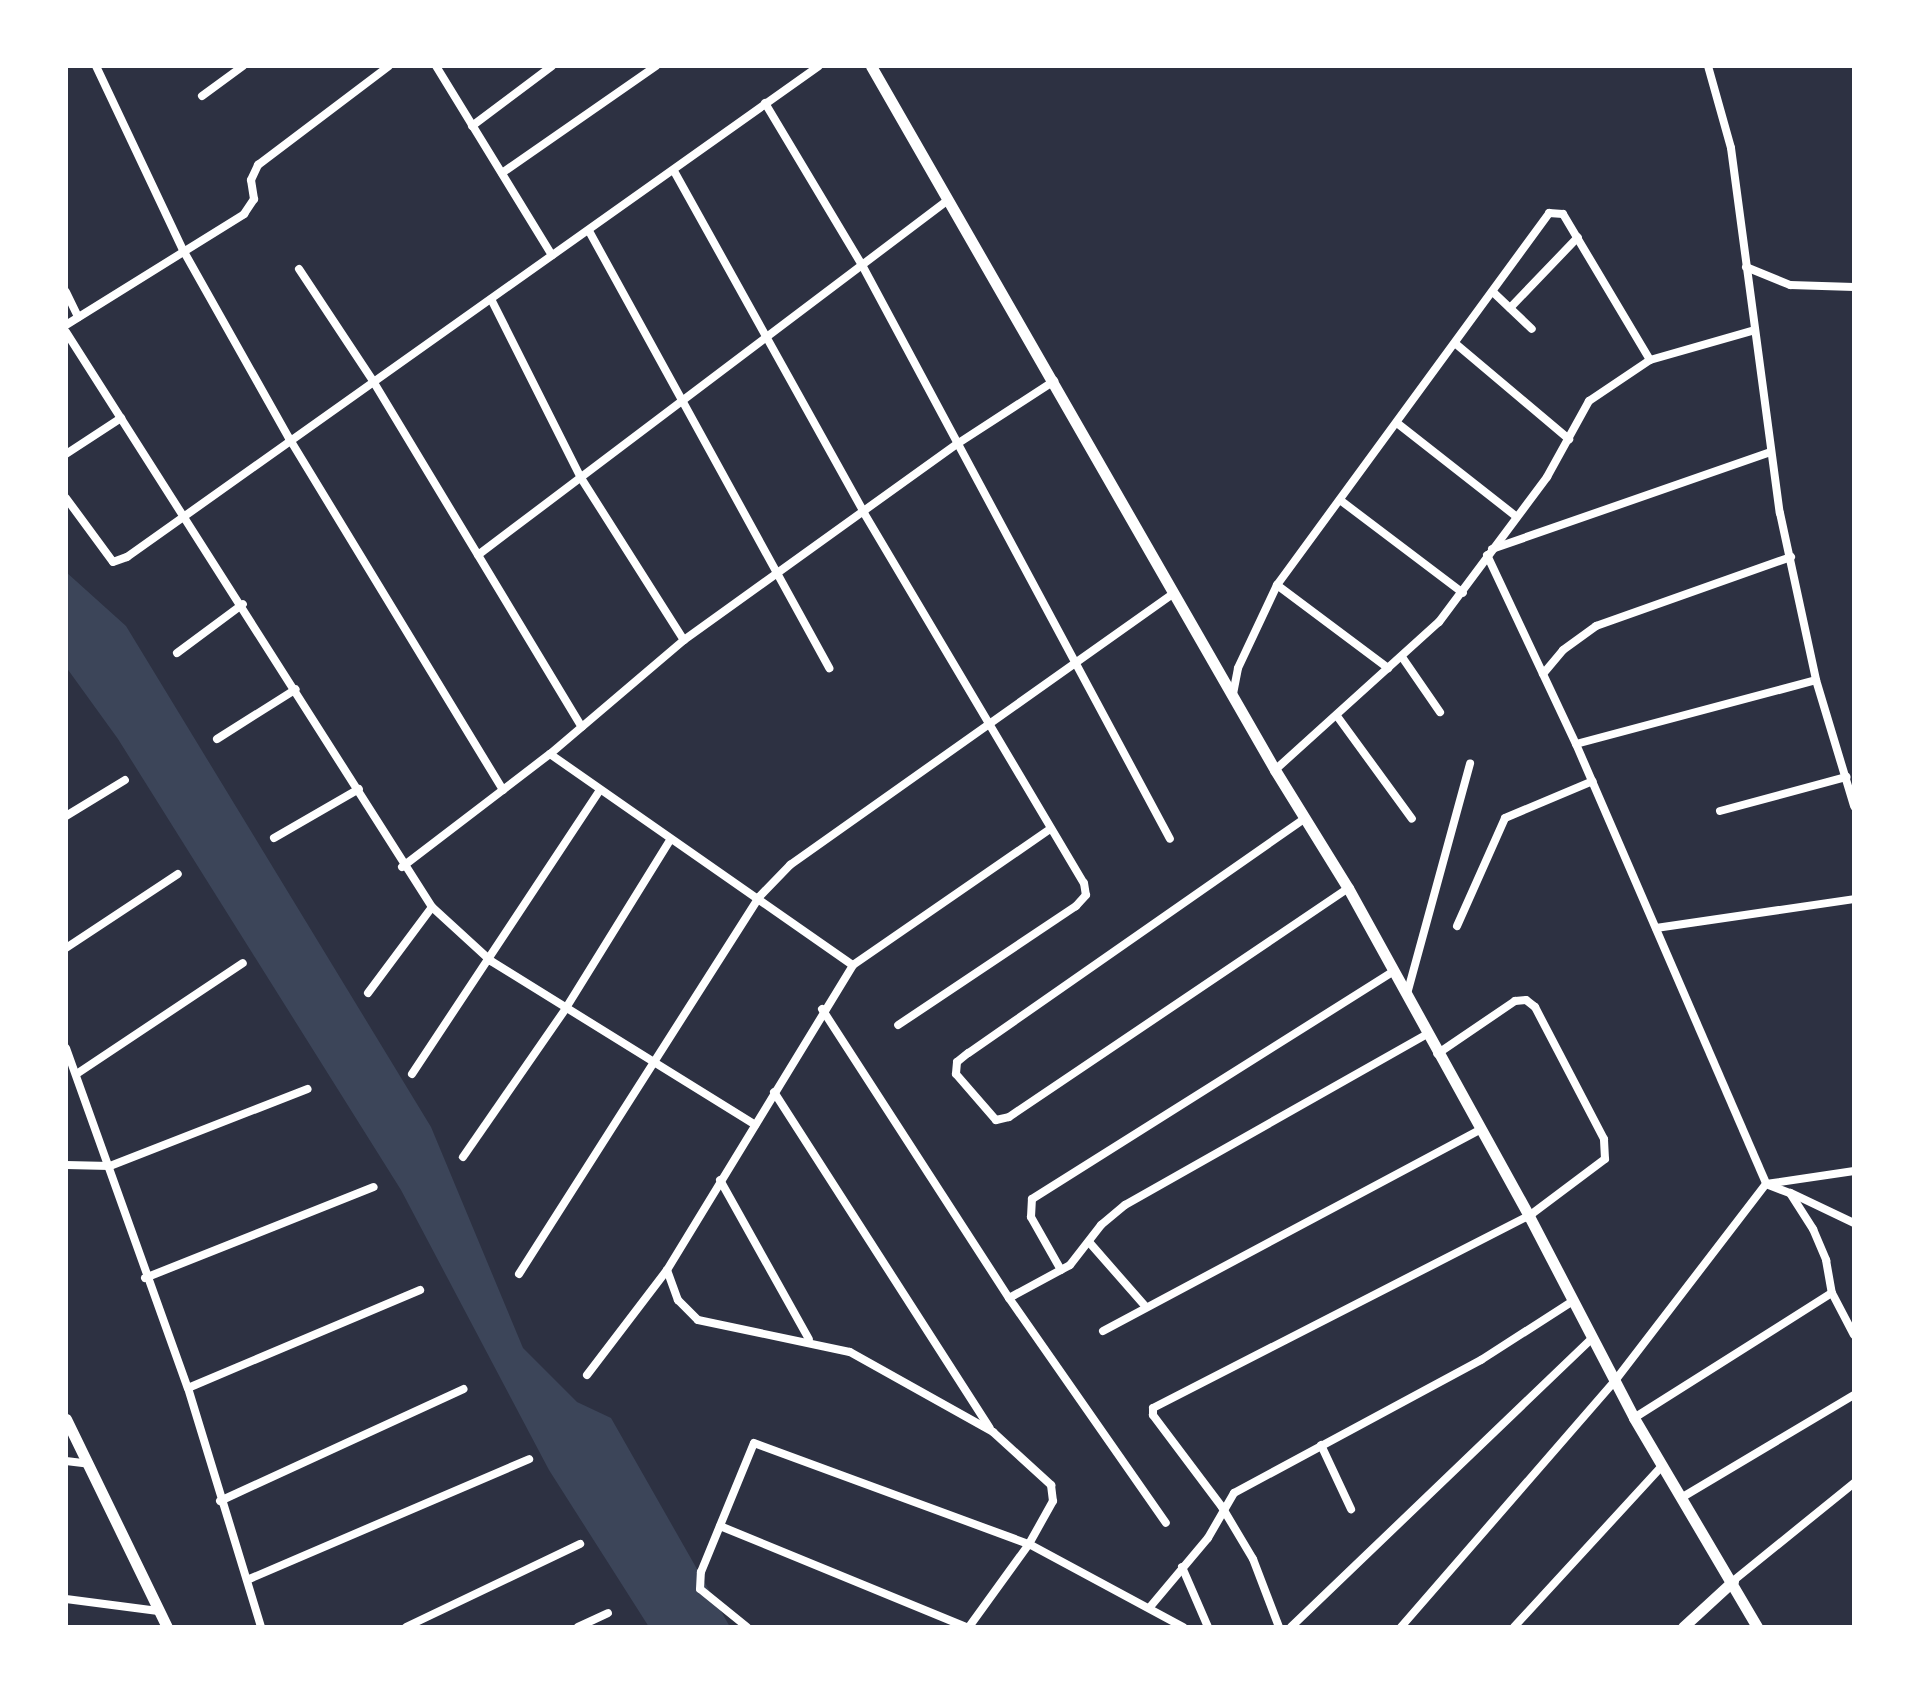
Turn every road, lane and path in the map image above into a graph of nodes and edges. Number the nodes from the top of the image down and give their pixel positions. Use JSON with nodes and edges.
{"nodes":[{"id":1,"x":96,"y":66,"type":"edge"},
{"id":2,"x":243,"y":66,"type":"edge"},
{"id":3,"x":389,"y":66,"type":"edge"},
{"id":4,"x":436,"y":66,"type":"edge"},
{"id":5,"x":552,"y":66,"type":"edge"},
{"id":6,"x":656,"y":66,"type":"edge"},
{"id":7,"x":819,"y":66,"type":"edge"},
{"id":8,"x":871,"y":66,"type":"edge"},
{"id":9,"x":1708,"y":66,"type":"edge"},
{"id":10,"x":202,"y":96,"type":"dead end"},
{"id":11,"x":765,"y":103,"type":"junction"},
{"id":12,"x":472,"y":126,"type":"junction"},
{"id":13,"x":674,"y":171,"type":"junction"},
{"id":14,"x":502,"y":173,"type":"junction"},
{"id":15,"x":948,"y":200,"type":"junction"},
{"id":16,"x":589,"y":231,"type":"junction"},
{"id":17,"x":1578,"y":237,"type":"junction"},
{"id":18,"x":183,"y":250,"type":"junction"},
{"id":19,"x":552,"y":255,"type":"junction"},
{"id":20,"x":862,"y":265,"type":"junction"},
{"id":21,"x":1746,"y":267,"type":"junction"},
{"id":22,"x":299,"y":269,"type":"dead end"},
{"id":23,"x":1854,"y":287,"type":"edge"},
{"id":24,"x":66,"y":292,"type":"edge"},
{"id":25,"x":1494,"y":293,"type":"junction"},
{"id":26,"x":491,"y":299,"type":"junction"},
{"id":27,"x":1510,"y":308,"type":"junction"},
{"id":28,"x":78,"y":317,"type":"junction"},
{"id":29,"x":66,"y":325,"type":"edge"},
{"id":30,"x":1532,"y":329,"type":"dead end"},
{"id":31,"x":1752,"y":331,"type":"junction"},
{"id":32,"x":66,"y":332,"type":"edge"},
{"id":33,"x":769,"y":338,"type":"junction"},
{"id":34,"x":1456,"y":344,"type":"junction"},
{"id":35,"x":1650,"y":360,"type":"junction"},
{"id":36,"x":373,"y":381,"type":"junction"},
{"id":37,"x":1054,"y":381,"type":"junction"},
{"id":38,"x":683,"y":401,"type":"junction"},
{"id":39,"x":121,"y":418,"type":"junction"},
{"id":40,"x":1397,"y":423,"type":"junction"},
{"id":41,"x":289,"y":438,"type":"junction"},
{"id":42,"x":1569,"y":439,"type":"junction"},
{"id":43,"x":957,"y":444,"type":"junction"},
{"id":44,"x":1771,"y":452,"type":"junction"},
{"id":45,"x":66,"y":454,"type":"edge"},
{"id":46,"x":581,"y":478,"type":"junction"},
{"id":47,"x":66,"y":498,"type":"edge"},
{"id":48,"x":1340,"y":500,"type":"junction"},
{"id":49,"x":864,"y":513,"type":"junction"},
{"id":50,"x":1517,"y":517,"type":"junction"},
{"id":51,"x":184,"y":518,"type":"junction"},
{"id":52,"x":1490,"y":552,"type":"junction"},
{"id":53,"x":478,"y":555,"type":"junction"},
{"id":54,"x":1791,"y":557,"type":"junction"},
{"id":55,"x":776,"y":575,"type":"junction"},
{"id":56,"x":1277,"y":585,"type":"junction"},
{"id":57,"x":1174,"y":593,"type":"junction"},
{"id":58,"x":1463,"y":593,"type":"junction"},
{"id":59,"x":243,"y":604,"type":"junction"},
{"id":60,"x":684,"y":640,"type":"junction"},
{"id":61,"x":177,"y":653,"type":"dead end"},
{"id":62,"x":1402,"y":657,"type":"junction"},
{"id":63,"x":1078,"y":659,"type":"junction"},
{"id":64,"x":829,"y":668,"type":"dead end"},
{"id":65,"x":1388,"y":668,"type":"junction"},
{"id":66,"x":1543,"y":674,"type":"junction"},
{"id":67,"x":1816,"y":680,"type":"junction"},
{"id":68,"x":296,"y":689,"type":"junction"},
{"id":69,"x":1233,"y":694,"type":"junction"},
{"id":70,"x":1440,"y":712,"type":"dead end"},
{"id":71,"x":1337,"y":716,"type":"junction"},
{"id":72,"x":985,"y":724,"type":"junction"},
{"id":73,"x":582,"y":727,"type":"junction"},
{"id":74,"x":217,"y":739,"type":"dead end"},
{"id":75,"x":1576,"y":744,"type":"junction"},
{"id":76,"x":550,"y":754,"type":"junction"},
{"id":77,"x":1470,"y":763,"type":"dead end"},
{"id":78,"x":1275,"y":770,"type":"junction"},
{"id":79,"x":1846,"y":777,"type":"junction"},
{"id":80,"x":125,"y":780,"type":"dead end"},
{"id":81,"x":1593,"y":781,"type":"junction"},
{"id":82,"x":359,"y":789,"type":"junction"},
{"id":83,"x":503,"y":790,"type":"junction"},
{"id":84,"x":599,"y":792,"type":"junction"},
{"id":85,"x":1854,"y":806,"type":"edge"},
{"id":86,"x":1720,"y":811,"type":"dead end"},
{"id":87,"x":66,"y":816,"type":"edge"},
{"id":88,"x":1304,"y":819,"type":"junction"},
{"id":89,"x":1412,"y":819,"type":"dead end"},
{"id":90,"x":1050,"y":829,"type":"junction"},
{"id":91,"x":274,"y":838,"type":"dead end"},
{"id":92,"x":1170,"y":839,"type":"dead end"},
{"id":93,"x":670,"y":840,"type":"junction"},
{"id":94,"x":402,"y":867,"type":"junction"},
{"id":95,"x":178,"y":874,"type":"dead end"},
{"id":96,"x":1348,"y":888,"type":"junction"},
{"id":97,"x":759,"y":897,"type":"junction"},
{"id":98,"x":1854,"y":899,"type":"edge"},
{"id":99,"x":432,"y":907,"type":"junction"},
{"id":100,"x":1457,"y":926,"type":"dead end"},
{"id":101,"x":1656,"y":928,"type":"junction"},
{"id":102,"x":66,"y":948,"type":"edge"},
{"id":103,"x":491,"y":961,"type":"junction"},
{"id":104,"x":243,"y":963,"type":"dead end"},
{"id":105,"x":853,"y":965,"type":"junction"},
{"id":106,"x":1394,"y":971,"type":"junction"},
{"id":107,"x":368,"y":993,"type":"dead end"},
{"id":108,"x":1407,"y":996,"type":"junction"},
{"id":109,"x":566,"y":1008,"type":"junction"},
{"id":110,"x":822,"y":1009,"type":"junction"},
{"id":111,"x":898,"y":1025,"type":"dead end"},
{"id":112,"x":1427,"y":1034,"type":"junction"},
{"id":113,"x":66,"y":1048,"type":"edge"},
{"id":114,"x":1437,"y":1054,"type":"junction"},
{"id":115,"x":70,"y":1063,"type":"edge"},
{"id":116,"x":656,"y":1064,"type":"junction"},
{"id":117,"x":78,"y":1073,"type":"junction"},
{"id":118,"x":412,"y":1074,"type":"dead end"},
{"id":119,"x":307,"y":1089,"type":"dead end"},
{"id":120,"x":774,"y":1092,"type":"junction"},
{"id":121,"x":755,"y":1125,"type":"junction"},
{"id":122,"x":1482,"y":1129,"type":"junction"},
{"id":123,"x":463,"y":1157,"type":"dead end"},
{"id":124,"x":66,"y":1165,"type":"edge"},
{"id":125,"x":110,"y":1166,"type":"junction"},
{"id":126,"x":1854,"y":1171,"type":"edge"},
{"id":127,"x":720,"y":1180,"type":"junction"},
{"id":128,"x":1766,"y":1184,"type":"junction"},
{"id":129,"x":374,"y":1187,"type":"dead end"},
{"id":130,"x":1790,"y":1193,"type":"junction"},
{"id":131,"x":1529,"y":1216,"type":"junction"},
{"id":132,"x":1854,"y":1223,"type":"edge"},
{"id":133,"x":1089,"y":1242,"type":"junction"},
{"id":134,"x":667,"y":1270,"type":"junction"},
{"id":135,"x":1061,"y":1270,"type":"junction"},
{"id":136,"x":519,"y":1274,"type":"dead end"},
{"id":137,"x":145,"y":1278,"type":"junction"},
{"id":138,"x":420,"y":1290,"type":"dead end"},
{"id":139,"x":1832,"y":1293,"type":"junction"},
{"id":140,"x":1009,"y":1298,"type":"junction"},
{"id":141,"x":1573,"y":1301,"type":"junction"},
{"id":142,"x":1146,"y":1307,"type":"junction"},
{"id":143,"x":1103,"y":1331,"type":"dead end"},
{"id":144,"x":1854,"y":1335,"type":"edge"},
{"id":145,"x":1592,"y":1338,"type":"junction"},
{"id":146,"x":809,"y":1339,"type":"junction"},
{"id":147,"x":587,"y":1375,"type":"dead end"},
{"id":148,"x":1614,"y":1382,"type":"junction"},
{"id":149,"x":188,"y":1388,"type":"junction"},
{"id":150,"x":463,"y":1389,"type":"dead end"},
{"id":151,"x":1854,"y":1395,"type":"edge"},
{"id":152,"x":1634,"y":1418,"type":"junction"},
{"id":153,"x":66,"y":1419,"type":"edge"},
{"id":154,"x":993,"y":1432,"type":"junction"},
{"id":155,"x":1321,"y":1445,"type":"junction"},
{"id":156,"x":529,"y":1459,"type":"dead end"},
{"id":157,"x":66,"y":1461,"type":"edge"},
{"id":158,"x":89,"y":1464,"type":"junction"},
{"id":159,"x":1662,"y":1466,"type":"junction"},
{"id":160,"x":1854,"y":1483,"type":"edge"},
{"id":161,"x":1681,"y":1498,"type":"junction"},
{"id":162,"x":220,"y":1501,"type":"junction"},
{"id":163,"x":1222,"y":1507,"type":"junction"},
{"id":164,"x":1351,"y":1509,"type":"dead end"},
{"id":165,"x":1166,"y":1523,"type":"dead end"},
{"id":166,"x":720,"y":1526,"type":"junction"},
{"id":167,"x":580,"y":1544,"type":"dead end"},
{"id":168,"x":1029,"y":1544,"type":"junction"},
{"id":169,"x":1182,"y":1567,"type":"junction"},
{"id":170,"x":247,"y":1580,"type":"junction"},
{"id":171,"x":1733,"y":1581,"type":"junction"},
{"id":172,"x":66,"y":1599,"type":"edge"},
{"id":173,"x":1150,"y":1607,"type":"junction"},
{"id":174,"x":158,"y":1611,"type":"junction"},
{"id":175,"x":608,"y":1613,"type":"dead end"},
{"id":176,"x":167,"y":1627,"type":"edge"},
{"id":177,"x":261,"y":1627,"type":"edge"},
{"id":178,"x":406,"y":1627,"type":"edge"},
{"id":179,"x":578,"y":1627,"type":"edge"},
{"id":180,"x":747,"y":1627,"type":"edge"},
{"id":181,"x":967,"y":1627,"type":"edge"},
{"id":182,"x":1183,"y":1627,"type":"edge"},
{"id":183,"x":1208,"y":1627,"type":"edge"},
{"id":184,"x":1279,"y":1627,"type":"edge"},
{"id":185,"x":1291,"y":1627,"type":"edge"},
{"id":186,"x":1401,"y":1627,"type":"edge"},
{"id":187,"x":1514,"y":1627,"type":"edge"},
{"id":188,"x":1683,"y":1627,"type":"edge"},
{"id":189,"x":1757,"y":1627,"type":"edge"}],
"edges":[{"from":1,"to":18,"type":"street"},
{"from":2,"to":10,"type":"street"},
{"from":3,"to":18,"type":"street"},
{"from":4,"to":12,"type":"street"},
{"from":5,"to":12,"type":"street"},
{"from":6,"to":14,"type":"street"},
{"from":7,"to":11,"type":"street"},
{"from":8,"to":15,"type":"street"},
{"from":9,"to":21,"type":"street"},
{"from":11,"to":13,"type":"street"},
{"from":11,"to":20,"type":"street"},
{"from":12,"to":14,"type":"street"},
{"from":13,"to":16,"type":"street"},
{"from":13,"to":33,"type":"street"},
{"from":14,"to":19,"type":"street"},
{"from":15,"to":20,"type":"street"},
{"from":15,"to":37,"type":"street"},
{"from":16,"to":19,"type":"street"},
{"from":16,"to":38,"type":"street"},
{"from":17,"to":25,"type":"street"},
{"from":17,"to":27,"type":"street"},
{"from":17,"to":35,"type":"street"},
{"from":18,"to":28,"type":"street"},
{"from":18,"to":41,"type":"street"},
{"from":19,"to":26,"type":"street"},
{"from":20,"to":33,"type":"street"},
{"from":20,"to":43,"type":"street"},
{"from":21,"to":23,"type":"street"},
{"from":21,"to":31,"type":"street"},
{"from":22,"to":36,"type":"street"},
{"from":24,"to":28,"type":"street"},
{"from":25,"to":27,"type":"street"},
{"from":25,"to":34,"type":"street"},
{"from":26,"to":36,"type":"street"},
{"from":26,"to":46,"type":"street"},
{"from":27,"to":30,"type":"street"},
{"from":28,"to":29,"type":"street"},
{"from":31,"to":35,"type":"street"},
{"from":31,"to":44,"type":"street"},
{"from":32,"to":39,"type":"street"},
{"from":33,"to":38,"type":"street"},
{"from":33,"to":49,"type":"street"},
{"from":34,"to":40,"type":"street"},
{"from":34,"to":42,"type":"street"},
{"from":35,"to":42,"type":"street"},
{"from":36,"to":41,"type":"street"},
{"from":36,"to":53,"type":"street"},
{"from":37,"to":43,"type":"street"},
{"from":37,"to":57,"type":"street"},
{"from":38,"to":46,"type":"street"},
{"from":38,"to":55,"type":"street"},
{"from":39,"to":45,"type":"street"},
{"from":39,"to":51,"type":"street"},
{"from":40,"to":48,"type":"street"},
{"from":40,"to":50,"type":"street"},
{"from":41,"to":51,"type":"street"},
{"from":41,"to":83,"type":"street"},
{"from":42,"to":50,"type":"street"},
{"from":43,"to":49,"type":"street"},
{"from":43,"to":63,"type":"street"},
{"from":44,"to":52,"type":"street"},
{"from":44,"to":54,"type":"street"},
{"from":46,"to":53,"type":"street"},
{"from":46,"to":60,"type":"street"},
{"from":47,"to":51,"type":"street"},
{"from":48,"to":56,"type":"street"},
{"from":48,"to":58,"type":"street"},
{"from":49,"to":55,"type":"street"},
{"from":49,"to":72,"type":"street"},
{"from":50,"to":52,"type":"street"},
{"from":51,"to":59,"type":"street"},
{"from":52,"to":58,"type":"street"},
{"from":52,"to":66,"type":"street"},
{"from":53,"to":73,"type":"street"},
{"from":54,"to":66,"type":"street"},
{"from":54,"to":67,"type":"street"},
{"from":55,"to":60,"type":"street"},
{"from":55,"to":64,"type":"street"},
{"from":56,"to":65,"type":"street"},
{"from":56,"to":69,"type":"street"},
{"from":57,"to":63,"type":"street"},
{"from":57,"to":69,"type":"street"},
{"from":58,"to":62,"type":"street"},
{"from":59,"to":61,"type":"street"},
{"from":59,"to":68,"type":"street"},
{"from":60,"to":73,"type":"street"},
{"from":62,"to":65,"type":"street"},
{"from":62,"to":70,"type":"street"},
{"from":63,"to":72,"type":"street"},
{"from":63,"to":92,"type":"street"},
{"from":65,"to":71,"type":"street"},
{"from":66,"to":75,"type":"street"},
{"from":67,"to":75,"type":"street"},
{"from":67,"to":79,"type":"street"},
{"from":68,"to":74,"type":"street"},
{"from":68,"to":82,"type":"street"},
{"from":69,"to":78,"type":"street"},
{"from":71,"to":78,"type":"street"},
{"from":71,"to":89,"type":"street"},
{"from":72,"to":90,"type":"street"},
{"from":72,"to":97,"type":"street"},
{"from":73,"to":76,"type":"street"},
{"from":75,"to":81,"type":"street"},
{"from":76,"to":83,"type":"street"},
{"from":76,"to":84,"type":"street"},
{"from":77,"to":108,"type":"street"},
{"from":78,"to":88,"type":"street"},
{"from":79,"to":85,"type":"street"},
{"from":79,"to":86,"type":"street"},
{"from":80,"to":87,"type":"street"},
{"from":81,"to":100,"type":"street"},
{"from":81,"to":101,"type":"street"},
{"from":82,"to":91,"type":"street"},
{"from":82,"to":94,"type":"street"},
{"from":83,"to":94,"type":"street"},
{"from":84,"to":93,"type":"street"},
{"from":84,"to":103,"type":"street"},
{"from":88,"to":96,"type":"street"},
{"from":88,"to":96,"type":"street"},
{"from":90,"to":105,"type":"street"},
{"from":90,"to":111,"type":"street"},
{"from":93,"to":97,"type":"street"},
{"from":93,"to":109,"type":"street"},
{"from":94,"to":99,"type":"street"},
{"from":95,"to":102,"type":"street"},
{"from":96,"to":106,"type":"street"},
{"from":97,"to":105,"type":"street"},
{"from":97,"to":116,"type":"street"},
{"from":98,"to":101,"type":"street"},
{"from":99,"to":103,"type":"street"},
{"from":99,"to":107,"type":"street"},
{"from":101,"to":128,"type":"street"},
{"from":103,"to":109,"type":"street"},
{"from":103,"to":118,"type":"street"},
{"from":104,"to":117,"type":"street"},
{"from":105,"to":110,"type":"street"},
{"from":106,"to":108,"type":"street"},
{"from":106,"to":135,"type":"street"},
{"from":108,"to":112,"type":"street"},
{"from":109,"to":116,"type":"street"},
{"from":109,"to":123,"type":"street"},
{"from":110,"to":120,"type":"street"},
{"from":110,"to":140,"type":"street"},
{"from":112,"to":114,"type":"street"},
{"from":112,"to":133,"type":"street"},
{"from":113,"to":115,"type":"street"},
{"from":114,"to":122,"type":"street"},
{"from":114,"to":131,"type":"street"},
{"from":115,"to":117,"type":"street"},
{"from":116,"to":121,"type":"street"},
{"from":116,"to":136,"type":"street"},
{"from":117,"to":125,"type":"street"},
{"from":119,"to":125,"type":"street"},
{"from":120,"to":121,"type":"street"},
{"from":120,"to":154,"type":"street"},
{"from":121,"to":127,"type":"street"},
{"from":122,"to":131,"type":"street"},
{"from":122,"to":142,"type":"street"},
{"from":124,"to":125,"type":"street"},
{"from":125,"to":137,"type":"street"},
{"from":126,"to":128,"type":"street"},
{"from":127,"to":134,"type":"street"},
{"from":127,"to":146,"type":"street"},
{"from":128,"to":130,"type":"street"},
{"from":128,"to":148,"type":"street"},
{"from":129,"to":137,"type":"street"},
{"from":130,"to":132,"type":"street"},
{"from":130,"to":139,"type":"street"},
{"from":131,"to":141,"type":"street"},
{"from":131,"to":163,"type":"street"},
{"from":133,"to":135,"type":"street"},
{"from":133,"to":142,"type":"street"},
{"from":134,"to":146,"type":"street"},
{"from":134,"to":147,"type":"street"},
{"from":135,"to":140,"type":"street"},
{"from":137,"to":149,"type":"street"},
{"from":138,"to":149,"type":"street"},
{"from":139,"to":144,"type":"street"},
{"from":139,"to":152,"type":"street"},
{"from":140,"to":165,"type":"street"},
{"from":141,"to":145,"type":"street"},
{"from":141,"to":155,"type":"street"},
{"from":142,"to":143,"type":"street"},
{"from":145,"to":148,"type":"street"},
{"from":145,"to":185,"type":"street"},
{"from":146,"to":154,"type":"street"},
{"from":148,"to":152,"type":"street"},
{"from":148,"to":186,"type":"street"},
{"from":149,"to":162,"type":"street"},
{"from":150,"to":162,"type":"street"},
{"from":151,"to":161,"type":"street"},
{"from":152,"to":159,"type":"street"},
{"from":153,"to":158,"type":"street"},
{"from":154,"to":168,"type":"street"},
{"from":155,"to":163,"type":"street"},
{"from":155,"to":164,"type":"street"},
{"from":156,"to":170,"type":"street"},
{"from":157,"to":158,"type":"street"},
{"from":158,"to":174,"type":"street"},
{"from":159,"to":161,"type":"street"},
{"from":159,"to":187,"type":"street"},
{"from":160,"to":171,"type":"street"},
{"from":161,"to":171,"type":"street"},
{"from":162,"to":170,"type":"street"},
{"from":163,"to":169,"type":"street"},
{"from":163,"to":184,"type":"street"},
{"from":166,"to":168,"type":"street"},
{"from":166,"to":180,"type":"street"},
{"from":166,"to":181,"type":"street"},
{"from":167,"to":178,"type":"street"},
{"from":168,"to":173,"type":"street"},
{"from":168,"to":181,"type":"street"},
{"from":169,"to":173,"type":"street"},
{"from":169,"to":183,"type":"street"},
{"from":170,"to":177,"type":"street"},
{"from":171,"to":188,"type":"street"},
{"from":171,"to":189,"type":"street"},
{"from":172,"to":174,"type":"street"},
{"from":173,"to":182,"type":"street"},
{"from":174,"to":176,"type":"street"},
{"from":175,"to":179,"type":"street"}]}
